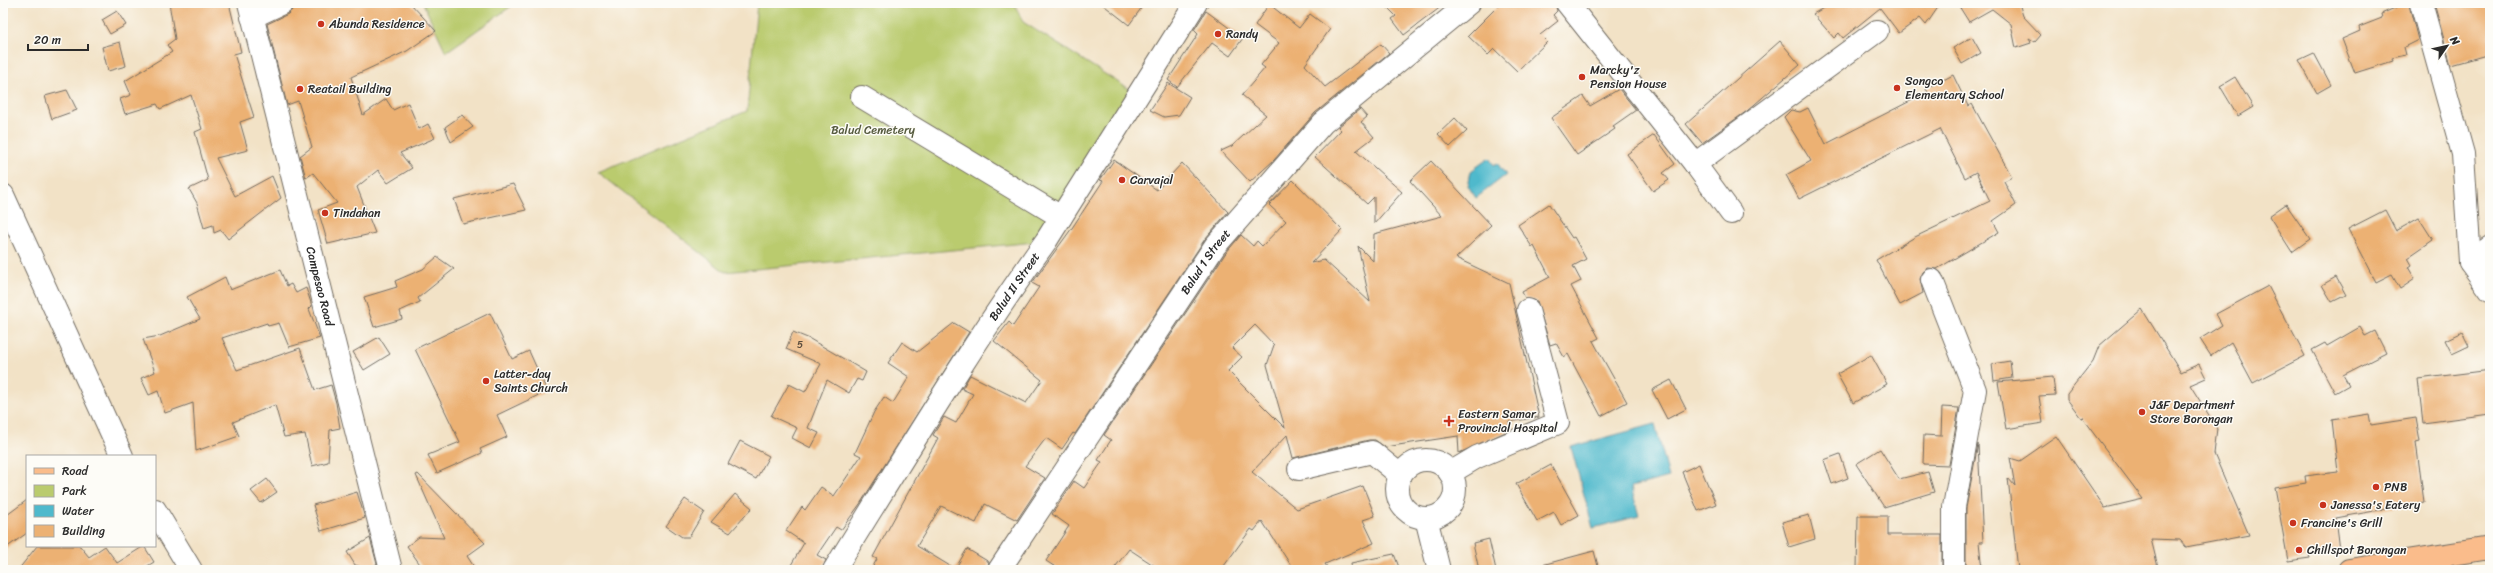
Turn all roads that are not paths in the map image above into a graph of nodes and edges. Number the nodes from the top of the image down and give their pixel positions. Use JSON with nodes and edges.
{"nodes":[{"id":1,"x":282,"y":3,"type":"edge"},
{"id":2,"x":1196,"y":3,"type":"edge"},
{"id":3,"x":1469,"y":3,"type":"edge"},
{"id":4,"x":1566,"y":3,"type":"edge"},
{"id":5,"x":2421,"y":3,"type":"edge"},
{"id":6,"x":250,"y":10,"type":"edge"},
{"id":7,"x":1877,"y":31,"type":"dead end"},
{"id":8,"x":862,"y":97,"type":"dead end"},
{"id":9,"x":1695,"y":164,"type":"junction"},
{"id":10,"x":3,"y":195,"type":"edge"},
{"id":11,"x":1731,"y":213,"type":"dead end"},
{"id":12,"x":1061,"y":217,"type":"junction"},
{"id":13,"x":2490,"y":247,"type":"edge"},
{"id":14,"x":2470,"y":262,"type":"junction"},
{"id":15,"x":1932,"y":280,"type":"dead end"},
{"id":16,"x":2490,"y":290,"type":"edge"},
{"id":17,"x":1528,"y":310,"type":"dead end"},
{"id":18,"x":122,"y":455,"type":"edge"},
{"id":19,"x":1299,"y":469,"type":"dead end"},
{"id":20,"x":1450,"y":473,"type":"junction"},
{"id":21,"x":1400,"y":476,"type":"junction"},
{"id":22,"x":156,"y":512,"type":"edge"},
{"id":23,"x":1426,"y":518,"type":"junction"},
{"id":24,"x":2490,"y":548,"type":"edge"},
{"id":25,"x":191,"y":570,"type":"edge"},
{"id":26,"x":391,"y":570,"type":"edge"},
{"id":27,"x":834,"y":570,"type":"edge"},
{"id":28,"x":999,"y":570,"type":"edge"},
{"id":29,"x":1439,"y":570,"type":"edge"},
{"id":30,"x":1954,"y":570,"type":"edge"},
{"id":31,"x":2349,"y":570,"type":"edge"}],
"edges":[{"from":1,"to":6,"type":"street"},
{"from":2,"to":12,"type":"street","name":"Balud II Street"},
{"from":3,"to":28,"type":"street","name":"Balud 1 Street"},
{"from":4,"to":9,"type":"street"},
{"from":5,"to":14,"type":"street"},
{"from":6,"to":26,"type":"street","name":"Campesao Road"},
{"from":7,"to":9,"type":"street"},
{"from":8,"to":12,"type":"street"},
{"from":9,"to":11,"type":"street"},
{"from":10,"to":18,"type":"street"},
{"from":12,"to":27,"type":"street","name":"Balud II Street"},
{"from":13,"to":14,"type":"street"},
{"from":14,"to":16,"type":"street"},
{"from":15,"to":30,"type":"street"},
{"from":17,"to":20,"type":"street"},
{"from":19,"to":21,"type":"street"},
{"from":20,"to":21,"type":"street"},
{"from":20,"to":23,"type":"street"},
{"from":21,"to":23,"type":"street"},
{"from":22,"to":25,"type":"street"},
{"from":23,"to":29,"type":"street"},
{"from":24,"to":31,"type":"main road"}]}
